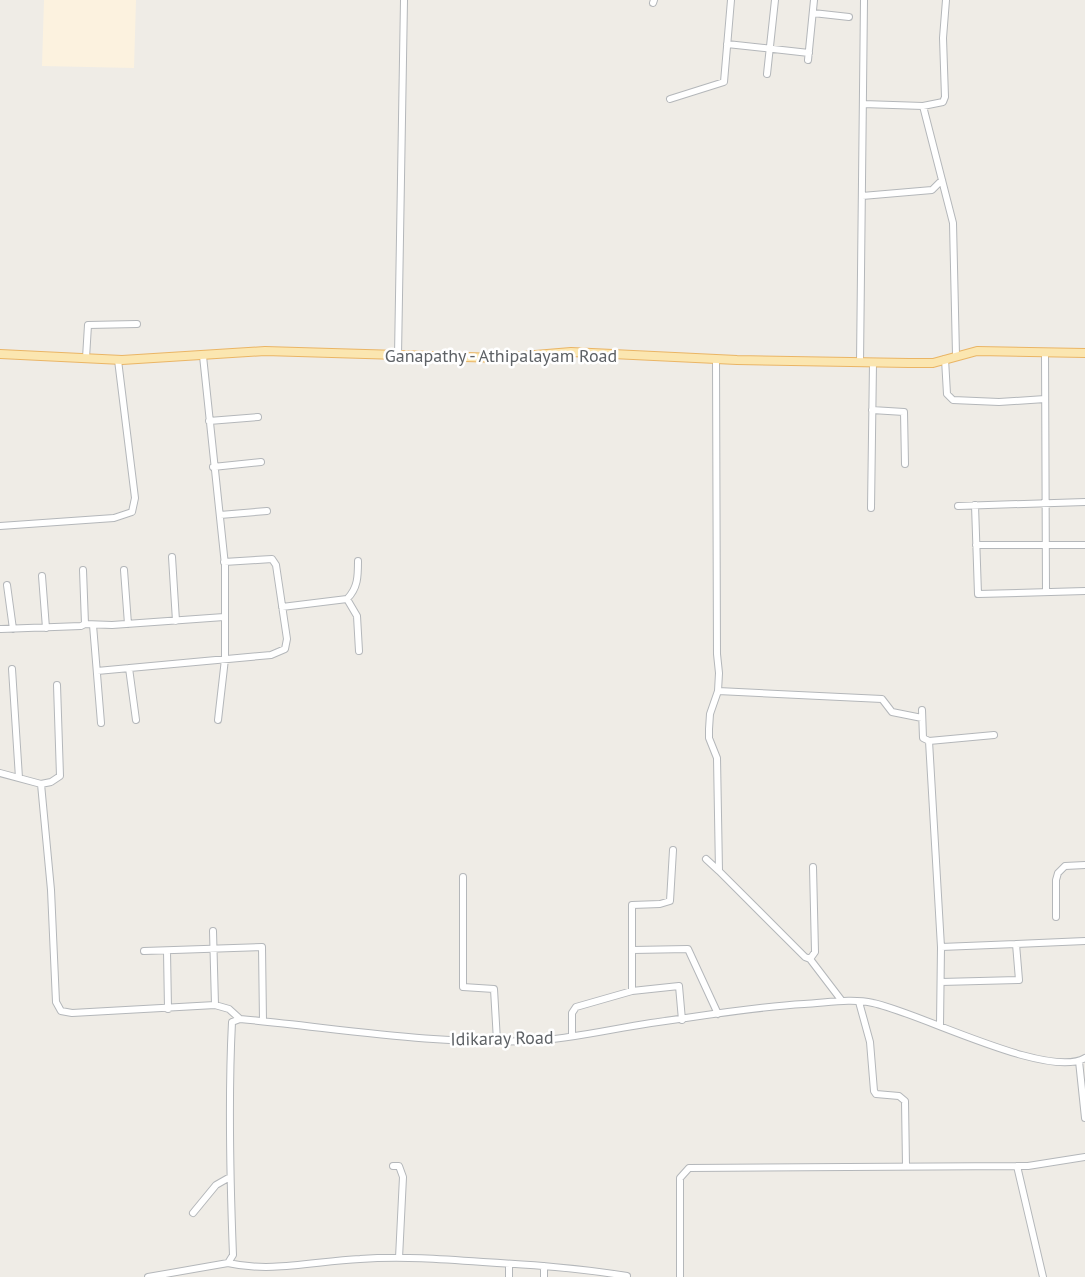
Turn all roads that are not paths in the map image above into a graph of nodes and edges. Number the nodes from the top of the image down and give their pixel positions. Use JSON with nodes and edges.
{"nodes":[{"id":1,"x":404,"y":0,"type":"edge"},
{"id":2,"x":731,"y":0,"type":"edge"},
{"id":3,"x":775,"y":0,"type":"edge"},
{"id":4,"x":814,"y":0,"type":"edge"},
{"id":5,"x":864,"y":0,"type":"edge"},
{"id":6,"x":946,"y":0,"type":"edge"},
{"id":7,"x":813,"y":13,"type":"junction"},
{"id":8,"x":849,"y":17,"type":"dead end"},
{"id":9,"x":727,"y":44,"type":"junction"},
{"id":10,"x":770,"y":48,"type":"junction"},
{"id":11,"x":767,"y":74,"type":"dead end"},
{"id":12,"x":670,"y":99,"type":"dead end"},
{"id":13,"x":863,"y":104,"type":"junction"},
{"id":14,"x":923,"y":106,"type":"junction"},
{"id":15,"x":942,"y":180,"type":"junction"},
{"id":16,"x":862,"y":197,"type":"junction"},
{"id":17,"x":138,"y":324,"type":"dead end"},
{"id":18,"x":1045,"y":352,"type":"junction"},
{"id":19,"x":1085,"y":353,"type":"edge"},
{"id":20,"x":0,"y":354,"type":"edge"},
{"id":21,"x":203,"y":355,"type":"junction"},
{"id":22,"x":956,"y":355,"type":"junction"},
{"id":23,"x":398,"y":356,"type":"junction"},
{"id":24,"x":86,"y":358,"type":"junction"},
{"id":25,"x":716,"y":359,"type":"junction"},
{"id":26,"x":945,"y":359,"type":"junction"},
{"id":27,"x":118,"y":360,"type":"junction"},
{"id":28,"x":860,"y":363,"type":"junction"},
{"id":29,"x":873,"y":363,"type":"junction"},
{"id":30,"x":1045,"y":399,"type":"junction"},
{"id":31,"x":872,"y":410,"type":"junction"},
{"id":32,"x":258,"y":417,"type":"dead end"},
{"id":33,"x":209,"y":421,"type":"junction"},
{"id":34,"x":261,"y":462,"type":"dead end"},
{"id":35,"x":905,"y":464,"type":"dead end"},
{"id":36,"x":214,"y":467,"type":"junction"},
{"id":37,"x":1085,"y":502,"type":"edge"},
{"id":38,"x":1046,"y":503,"type":"junction"},
{"id":39,"x":975,"y":505,"type":"junction"},
{"id":40,"x":958,"y":506,"type":"dead end"},
{"id":41,"x":871,"y":508,"type":"dead end"},
{"id":42,"x":267,"y":511,"type":"dead end"},
{"id":43,"x":220,"y":515,"type":"junction"},
{"id":44,"x":0,"y":526,"type":"edge"},
{"id":45,"x":976,"y":545,"type":"junction"},
{"id":46,"x":1046,"y":545,"type":"junction"},
{"id":47,"x":1085,"y":545,"type":"edge"},
{"id":48,"x":172,"y":557,"type":"dead end"},
{"id":49,"x":358,"y":561,"type":"dead end"},
{"id":50,"x":225,"y":562,"type":"junction"},
{"id":51,"x":83,"y":570,"type":"dead end"},
{"id":52,"x":124,"y":570,"type":"dead end"},
{"id":53,"x":42,"y":576,"type":"dead end"},
{"id":54,"x":7,"y":584,"type":"dead end"},
{"id":55,"x":1085,"y":591,"type":"edge"},
{"id":56,"x":1046,"y":592,"type":"junction"},
{"id":57,"x":347,"y":599,"type":"junction"},
{"id":58,"x":282,"y":607,"type":"junction"},
{"id":59,"x":224,"y":617,"type":"junction"},
{"id":60,"x":176,"y":621,"type":"junction"},
{"id":61,"x":89,"y":624,"type":"junction"},
{"id":62,"x":128,"y":624,"type":"junction"},
{"id":63,"x":46,"y":628,"type":"junction"},
{"id":64,"x":1,"y":629,"type":"edge"},
{"id":65,"x":13,"y":629,"type":"junction"},
{"id":66,"x":359,"y":651,"type":"dead end"},
{"id":67,"x":225,"y":659,"type":"junction"},
{"id":68,"x":129,"y":668,"type":"junction"},
{"id":69,"x":12,"y":669,"type":"dead end"},
{"id":70,"x":97,"y":671,"type":"junction"},
{"id":71,"x":57,"y":685,"type":"dead end"},
{"id":72,"x":718,"y":691,"type":"junction"},
{"id":73,"x":136,"y":720,"type":"dead end"},
{"id":74,"x":218,"y":720,"type":"dead end"},
{"id":75,"x":101,"y":723,"type":"dead end"},
{"id":76,"x":994,"y":735,"type":"dead end"},
{"id":77,"x":929,"y":741,"type":"junction"},
{"id":78,"x":0,"y":773,"type":"edge"},
{"id":79,"x":19,"y":778,"type":"junction"},
{"id":80,"x":41,"y":784,"type":"junction"},
{"id":81,"x":673,"y":850,"type":"dead end"},
{"id":82,"x":706,"y":859,"type":"dead end"},
{"id":83,"x":1085,"y":865,"type":"edge"},
{"id":84,"x":813,"y":867,"type":"dead end"},
{"id":85,"x":719,"y":871,"type":"junction"},
{"id":86,"x":463,"y":877,"type":"dead end"},
{"id":87,"x":1056,"y":917,"type":"dead end"},
{"id":88,"x":213,"y":930,"type":"dead end"},
{"id":89,"x":1085,"y":941,"type":"edge"},
{"id":90,"x":1016,"y":944,"type":"junction"},
{"id":91,"x":941,"y":947,"type":"junction"},
{"id":92,"x":214,"y":949,"type":"junction"},
{"id":93,"x":633,"y":950,"type":"junction"},
{"id":94,"x":144,"y":951,"type":"dead end"},
{"id":95,"x":167,"y":951,"type":"junction"},
{"id":96,"x":810,"y":959,"type":"junction"},
{"id":97,"x":941,"y":982,"type":"junction"},
{"id":98,"x":632,"y":991,"type":"junction"},
{"id":99,"x":842,"y":1002,"type":"junction"},
{"id":100,"x":859,"y":1002,"type":"junction"},
{"id":101,"x":215,"y":1006,"type":"junction"},
{"id":102,"x":168,"y":1009,"type":"junction"},
{"id":103,"x":718,"y":1014,"type":"junction"},
{"id":104,"x":240,"y":1019,"type":"junction"},
{"id":105,"x":682,"y":1020,"type":"junction"},
{"id":106,"x":263,"y":1021,"type":"junction"},
{"id":107,"x":940,"y":1025,"type":"junction"},
{"id":108,"x":572,"y":1035,"type":"junction"},
{"id":109,"x":497,"y":1041,"type":"junction"},
{"id":110,"x":1082,"y":1060,"type":"edge"},
{"id":111,"x":1084,"y":1093,"type":"edge"},
{"id":112,"x":1085,"y":1118,"type":"edge"},
{"id":113,"x":1085,"y":1157,"type":"edge"},
{"id":114,"x":393,"y":1166,"type":"dead end"},
{"id":115,"x":906,"y":1166,"type":"junction"},
{"id":116,"x":1017,"y":1166,"type":"junction"},
{"id":117,"x":230,"y":1177,"type":"junction"},
{"id":118,"x":193,"y":1213,"type":"dead end"},
{"id":119,"x":399,"y":1258,"type":"junction"},
{"id":120,"x":228,"y":1263,"type":"junction"},
{"id":121,"x":509,"y":1264,"type":"junction"},
{"id":122,"x":544,"y":1266,"type":"junction"},
{"id":123,"x":265,"y":1268,"type":"junction"},
{"id":124,"x":176,"y":1274,"type":"edge"},
{"id":125,"x":148,"y":1277,"type":"edge"},
{"id":126,"x":266,"y":1277,"type":"edge"},
{"id":127,"x":509,"y":1277,"type":"edge"},
{"id":128,"x":544,"y":1277,"type":"edge"},
{"id":129,"x":628,"y":1277,"type":"edge"},
{"id":130,"x":680,"y":1277,"type":"edge"},
{"id":131,"x":1043,"y":1277,"type":"edge"}],
"edges":[{"from":1,"to":23,"type":"street"},
{"from":2,"to":9,"type":"street"},
{"from":3,"to":10,"type":"street"},
{"from":4,"to":7,"type":"street"},
{"from":5,"to":13,"type":"street"},
{"from":6,"to":14,"type":"street"},
{"from":7,"to":8,"type":"street"},
{"from":7,"to":10,"type":"street"},
{"from":9,"to":10,"type":"street"},
{"from":9,"to":12,"type":"street"},
{"from":10,"to":11,"type":"street"},
{"from":13,"to":14,"type":"street"},
{"from":13,"to":16,"type":"street"},
{"from":14,"to":15,"type":"street"},
{"from":15,"to":16,"type":"street"},
{"from":15,"to":22,"type":"street"},
{"from":16,"to":28,"type":"street"},
{"from":17,"to":24,"type":"street"},
{"from":18,"to":19,"type":"main road","name":"Ganapathy - Athipalayam Road"},
{"from":18,"to":22,"type":"main road","name":"Ganapathy - Athipalayam Road"},
{"from":18,"to":30,"type":"street"},
{"from":20,"to":24,"type":"main road","name":"Ganapathy - Athipalayam Road"},
{"from":21,"to":23,"type":"main road","name":"Ganapathy - Athipalayam Road"},
{"from":21,"to":27,"type":"main road","name":"Ganapathy - Athipalayam Road"},
{"from":21,"to":33,"type":"street"},
{"from":22,"to":26,"type":"main road","name":"Ganapathy - Athipalayam Road"},
{"from":23,"to":25,"type":"main road","name":"Ganapathy - Athipalayam Road"},
{"from":24,"to":27,"type":"main road","name":"Ganapathy - Athipalayam Road"},
{"from":25,"to":28,"type":"main road","name":"Ganapathy - Athipalayam Road"},
{"from":25,"to":72,"type":"street"},
{"from":26,"to":29,"type":"main road","name":"Ganapathy - Athipalayam Road"},
{"from":26,"to":30,"type":"street"},
{"from":27,"to":44,"type":"street"},
{"from":28,"to":29,"type":"main road","name":"Ganapathy - Athipalayam Road"},
{"from":29,"to":31,"type":"street"},
{"from":30,"to":38,"type":"street"},
{"from":31,"to":35,"type":"street"},
{"from":31,"to":41,"type":"street"},
{"from":32,"to":33,"type":"street"},
{"from":33,"to":36,"type":"street"},
{"from":34,"to":36,"type":"street"},
{"from":36,"to":43,"type":"street"},
{"from":37,"to":38,"type":"street"},
{"from":38,"to":39,"type":"street"},
{"from":38,"to":46,"type":"street"},
{"from":39,"to":40,"type":"street"},
{"from":39,"to":45,"type":"street"},
{"from":42,"to":43,"type":"street"},
{"from":43,"to":50,"type":"street"},
{"from":45,"to":46,"type":"street"},
{"from":45,"to":56,"type":"street"},
{"from":46,"to":47,"type":"street"},
{"from":46,"to":56,"type":"street"},
{"from":48,"to":60,"type":"street"},
{"from":49,"to":57,"type":"street"},
{"from":50,"to":58,"type":"street"},
{"from":50,"to":59,"type":"street"},
{"from":51,"to":61,"type":"street"},
{"from":52,"to":62,"type":"street"},
{"from":53,"to":63,"type":"street"},
{"from":54,"to":65,"type":"street"},
{"from":55,"to":56,"type":"street"},
{"from":57,"to":58,"type":"street"},
{"from":57,"to":66,"type":"street"},
{"from":58,"to":67,"type":"street"},
{"from":59,"to":60,"type":"street"},
{"from":59,"to":67,"type":"street"},
{"from":60,"to":62,"type":"street"},
{"from":61,"to":62,"type":"street"},
{"from":61,"to":63,"type":"street"},
{"from":61,"to":70,"type":"street"},
{"from":63,"to":65,"type":"street"},
{"from":64,"to":65,"type":"street"},
{"from":67,"to":68,"type":"street"},
{"from":67,"to":74,"type":"street"},
{"from":68,"to":70,"type":"street"},
{"from":68,"to":73,"type":"street"},
{"from":69,"to":79,"type":"street"},
{"from":70,"to":75,"type":"street"},
{"from":71,"to":80,"type":"street"},
{"from":72,"to":77,"type":"street"},
{"from":72,"to":85,"type":"street"},
{"from":76,"to":77,"type":"street"},
{"from":77,"to":91,"type":"street"},
{"from":78,"to":79,"type":"street"},
{"from":79,"to":80,"type":"street"},
{"from":80,"to":102,"type":"street"},
{"from":81,"to":93,"type":"street"},
{"from":82,"to":85,"type":"street"},
{"from":83,"to":87,"type":"street"},
{"from":84,"to":96,"type":"street"},
{"from":85,"to":96,"type":"street"},
{"from":86,"to":109,"type":"street"},
{"from":88,"to":92,"type":"street"},
{"from":89,"to":90,"type":"street"},
{"from":90,"to":91,"type":"street"},
{"from":90,"to":97,"type":"street"},
{"from":91,"to":97,"type":"street"},
{"from":92,"to":95,"type":"street"},
{"from":92,"to":101,"type":"street"},
{"from":92,"to":106,"type":"street"},
{"from":93,"to":98,"type":"street"},
{"from":93,"to":103,"type":"street"},
{"from":94,"to":95,"type":"street"},
{"from":95,"to":102,"type":"street"},
{"from":96,"to":99,"type":"street"},
{"from":97,"to":107,"type":"street"},
{"from":98,"to":105,"type":"street"},
{"from":98,"to":108,"type":"street"},
{"from":99,"to":100,"type":"street","name":"Idikaray Road"},
{"from":99,"to":103,"type":"street","name":"Idikaray Road"},
{"from":100,"to":107,"type":"street","name":"Idikaray Road"},
{"from":100,"to":115,"type":"street"},
{"from":101,"to":102,"type":"street"},
{"from":101,"to":104,"type":"street"},
{"from":103,"to":105,"type":"street","name":"Idikaray Road"},
{"from":104,"to":106,"type":"street","name":"Idikaray Road"},
{"from":104,"to":117,"type":"street"},
{"from":105,"to":108,"type":"street","name":"Idikaray Road"},
{"from":106,"to":109,"type":"street","name":"Idikaray Road"},
{"from":107,"to":110,"type":"street","name":"Idikaray Road"},
{"from":108,"to":109,"type":"street","name":"Idikaray Road"},
{"from":110,"to":111,"type":"street"},
{"from":111,"to":112,"type":"street"},
{"from":113,"to":116,"type":"street"},
{"from":114,"to":119,"type":"street"},
{"from":115,"to":116,"type":"street"},
{"from":115,"to":130,"type":"street"},
{"from":116,"to":131,"type":"street"},
{"from":117,"to":118,"type":"street"},
{"from":117,"to":120,"type":"street"},
{"from":119,"to":121,"type":"street"},
{"from":119,"to":123,"type":"street"},
{"from":120,"to":123,"type":"street"},
{"from":120,"to":124,"type":"street"},
{"from":121,"to":122,"type":"street"},
{"from":121,"to":127,"type":"street"},
{"from":122,"to":128,"type":"street"},
{"from":122,"to":129,"type":"street"},
{"from":123,"to":126,"type":"street"},
{"from":124,"to":125,"type":"street"}]}
